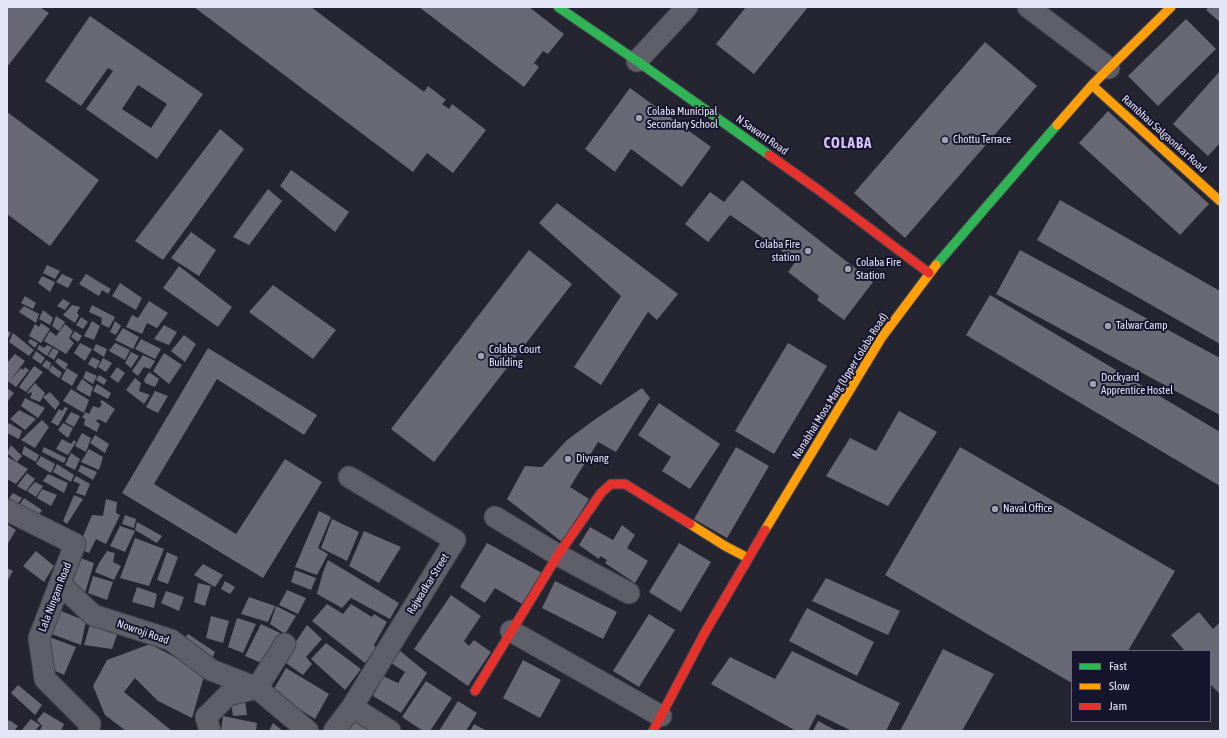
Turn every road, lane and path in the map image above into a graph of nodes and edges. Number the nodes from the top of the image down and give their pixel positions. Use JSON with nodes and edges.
{"nodes":[{"id":1,"x":558,"y":7,"type":"edge"},
{"id":2,"x":687,"y":7,"type":"edge"},
{"id":3,"x":1028,"y":7,"type":"edge"},
{"id":4,"x":1171,"y":7,"type":"edge"},
{"id":5,"x":637,"y":61,"type":"junction"},
{"id":6,"x":1109,"y":68,"type":"junction"},
{"id":7,"x":1092,"y":85,"type":"junction"},
{"id":8,"x":1220,"y":201,"type":"edge"},
{"id":9,"x":929,"y":272,"type":"junction"},
{"id":10,"x":349,"y":477,"type":"dead end"},
{"id":11,"x":7,"y":510,"type":"edge"},
{"id":12,"x":495,"y":517,"type":"dead end"},
{"id":13,"x":558,"y":555,"type":"junction"},
{"id":14,"x":748,"y":558,"type":"junction"},
{"id":15,"x":60,"y":584,"type":"junction"},
{"id":16,"x":629,"y":593,"type":"dead end"},
{"id":17,"x":511,"y":631,"type":"junction"},
{"id":18,"x":285,"y":644,"type":"dead end"},
{"id":19,"x":257,"y":688,"type":"junction"},
{"id":20,"x":475,"y":691,"type":"dead end"},
{"id":21,"x":352,"y":707,"type":"junction"},
{"id":22,"x":657,"y":723,"type":"edge"},
{"id":23,"x":89,"y":731,"type":"edge"},
{"id":24,"x":210,"y":731,"type":"edge"},
{"id":25,"x":308,"y":731,"type":"edge"},
{"id":26,"x":334,"y":731,"type":"edge"},
{"id":27,"x":390,"y":731,"type":"edge"}],
"edges":[{"from":1,"to":5,"type":"main road","name":"N Sawant Road"},
{"from":2,"to":5,"type":"street"},
{"from":3,"to":6,"type":"street"},
{"from":4,"to":6,"type":"main road","name":"Nanabhai Moos Marg (Upper Colaba Road)"},
{"from":5,"to":9,"type":"main road","name":"N Sawant Road"},
{"from":6,"to":7,"type":"main road","name":"Nanabhai Moos Marg (Upper Colaba Road)"},
{"from":7,"to":8,"type":"main road","name":"Rambhau Salgaonkar Road"},
{"from":7,"to":9,"type":"main road","name":"Nanabhai Moos Marg (Upper Colaba Road)"},
{"from":9,"to":14,"type":"main road","name":"Nanabhai Moos Marg (Upper Colaba Road)"},
{"from":10,"to":21,"type":"street","name":"Rajwadkar Street"},
{"from":11,"to":15,"type":"street","name":"Lala Ningam Road"},
{"from":12,"to":13,"type":"street"},
{"from":13,"to":14,"type":"main road"},
{"from":13,"to":16,"type":"street"},
{"from":13,"to":17,"type":"main road"},
{"from":14,"to":22,"type":"main road","name":"Nanabhai Moos Marg (Upper Colaba Road)"},
{"from":15,"to":19,"type":"street","name":"Nowroji Road"},
{"from":15,"to":23,"type":"street","name":"Lala Ningam Road"},
{"from":17,"to":20,"type":"main road"},
{"from":17,"to":22,"type":"street"},
{"from":18,"to":19,"type":"street"},
{"from":19,"to":24,"type":"street"},
{"from":19,"to":25,"type":"street","name":"Nowroji Road"},
{"from":21,"to":26,"type":"street","name":"Rajwadkar Street"},
{"from":21,"to":27,"type":"street"}]}
